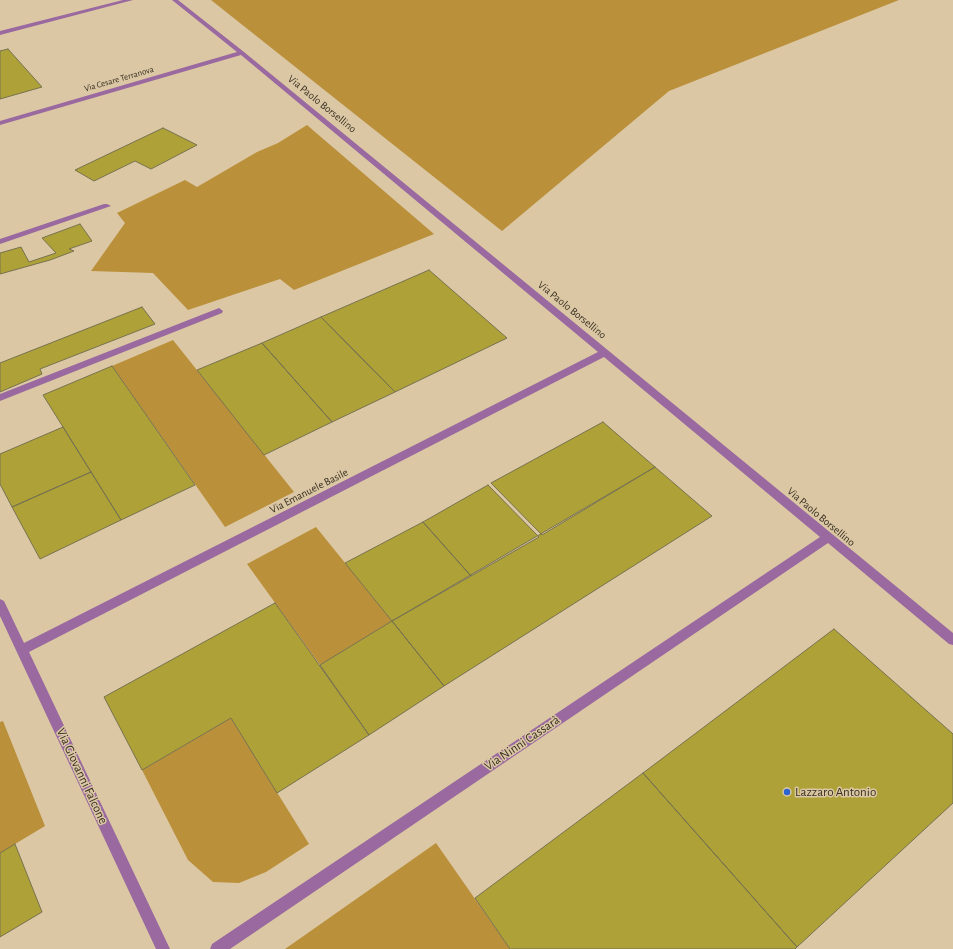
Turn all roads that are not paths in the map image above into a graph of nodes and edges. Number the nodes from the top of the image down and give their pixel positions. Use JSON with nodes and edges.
{"nodes":[{"id":1,"x":130,"y":0,"type":"edge"},
{"id":2,"x":175,"y":0,"type":"edge"},
{"id":3,"x":0,"y":33,"type":"edge"},
{"id":4,"x":242,"y":53,"type":"junction"},
{"id":5,"x":0,"y":123,"type":"edge"},
{"id":6,"x":107,"y":206,"type":"dead end"},
{"id":7,"x":0,"y":242,"type":"edge"},
{"id":8,"x":219,"y":311,"type":"dead end"},
{"id":9,"x":606,"y":352,"type":"junction"},
{"id":10,"x":0,"y":398,"type":"edge"},
{"id":11,"x":828,"y":537,"type":"junction"},
{"id":12,"x":0,"y":604,"type":"edge"},
{"id":13,"x":953,"y":640,"type":"edge"},
{"id":14,"x":22,"y":650,"type":"junction"},
{"id":15,"x":163,"y":949,"type":"edge"},
{"id":16,"x":217,"y":949,"type":"edge"}],
"edges":[{"from":1,"to":3,"type":"street"},
{"from":2,"to":4,"type":"street","name":"Via Paolo Borsellino"},
{"from":4,"to":5,"type":"street","name":"Via Cesare Terranova"},
{"from":4,"to":9,"type":"street","name":"Via Paolo Borsellino"},
{"from":6,"to":7,"type":"street"},
{"from":8,"to":10,"type":"street"},
{"from":9,"to":11,"type":"street","name":"Via Paolo Borsellino"},
{"from":9,"to":14,"type":"street","name":"Via Emanuele Basile"},
{"from":11,"to":13,"type":"street","name":"Via Paolo Borsellino"},
{"from":11,"to":16,"type":"street","name":"Via Ninni Cassarà"},
{"from":12,"to":14,"type":"street","name":"Via Giovanni Falcone"},
{"from":14,"to":15,"type":"street","name":"Via Giovanni Falcone"}]}
